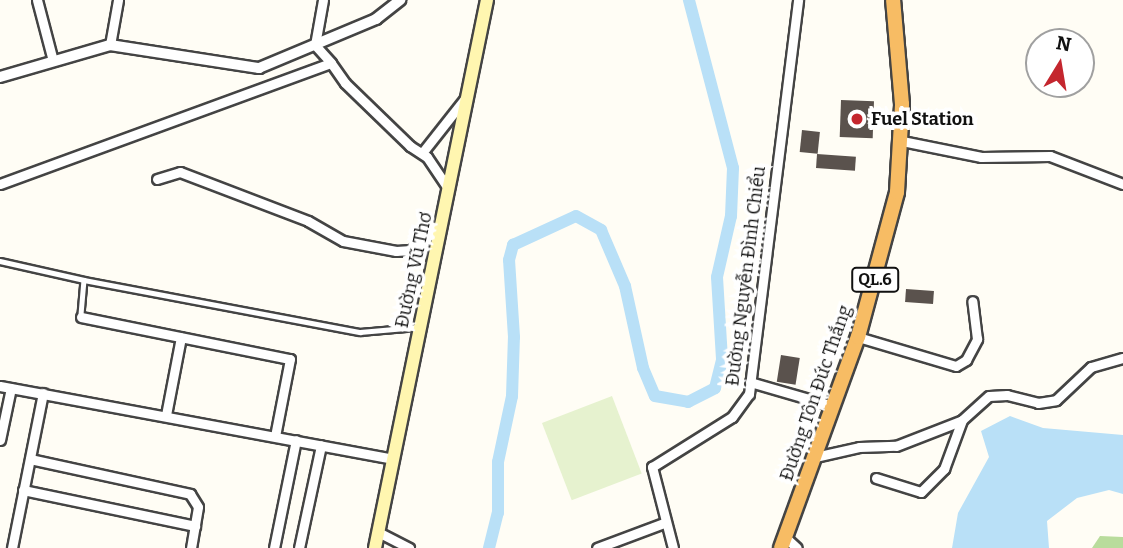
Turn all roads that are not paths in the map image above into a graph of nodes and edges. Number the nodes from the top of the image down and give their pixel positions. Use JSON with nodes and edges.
{"nodes":[{"id":1,"x":37,"y":0,"type":"edge"},
{"id":2,"x":118,"y":0,"type":"edge"},
{"id":3,"x":323,"y":0,"type":"edge"},
{"id":4,"x":488,"y":0,"type":"edge"},
{"id":5,"x":799,"y":0,"type":"edge"},
{"id":6,"x":893,"y":0,"type":"edge"},
{"id":7,"x":396,"y":2,"type":"edge"},
{"id":8,"x":315,"y":45,"type":"junction"},
{"id":9,"x":110,"y":46,"type":"junction"},
{"id":10,"x":53,"y":61,"type":"junction"},
{"id":11,"x":331,"y":63,"type":"junction"},
{"id":12,"x":0,"y":77,"type":"edge"},
{"id":13,"x":469,"y":93,"type":"junction"},
{"id":14,"x":902,"y":141,"type":"junction"},
{"id":15,"x":422,"y":153,"type":"junction"},
{"id":16,"x":157,"y":179,"type":"dead end"},
{"id":17,"x":0,"y":184,"type":"edge"},
{"id":18,"x":1123,"y":184,"type":"edge"},
{"id":19,"x":449,"y":189,"type":"junction"},
{"id":20,"x":441,"y":225,"type":"junction"},
{"id":21,"x":0,"y":261,"type":"edge"},
{"id":22,"x":84,"y":280,"type":"junction"},
{"id":23,"x":972,"y":301,"type":"dead end"},
{"id":24,"x":81,"y":317,"type":"joint"},
{"id":25,"x":420,"y":327,"type":"junction"},
{"id":26,"x":181,"y":337,"type":"junction"},
{"id":27,"x":858,"y":337,"type":"junction"},
{"id":28,"x":1123,"y":358,"type":"edge"},
{"id":29,"x":750,"y":382,"type":"junction"},
{"id":30,"x":0,"y":386,"type":"edge"},
{"id":31,"x":11,"y":388,"type":"junction"},
{"id":32,"x":43,"y":393,"type":"junction"},
{"id":33,"x":833,"y":407,"type":"junction"},
{"id":34,"x":166,"y":415,"type":"junction"},
{"id":35,"x":962,"y":420,"type":"junction"},
{"id":36,"x":275,"y":436,"type":"junction"},
{"id":37,"x":0,"y":440,"type":"edge"},
{"id":38,"x":296,"y":440,"type":"junction"},
{"id":39,"x":321,"y":445,"type":"junction"},
{"id":40,"x":815,"y":457,"type":"junction"},
{"id":41,"x":30,"y":459,"type":"junction"},
{"id":42,"x":392,"y":459,"type":"junction"},
{"id":43,"x":877,"y":478,"type":"dead end"},
{"id":44,"x":23,"y":490,"type":"junction"},
{"id":45,"x":664,"y":523,"type":"junction"},
{"id":46,"x":195,"y":526,"type":"junction"},
{"id":47,"x":378,"y":532,"type":"junction"},
{"id":48,"x":783,"y":543,"type":"edge"},
{"id":49,"x":12,"y":548,"type":"edge"},
{"id":50,"x":191,"y":548,"type":"edge"},
{"id":51,"x":274,"y":548,"type":"edge"},
{"id":52,"x":299,"y":548,"type":"edge"},
{"id":53,"x":375,"y":548,"type":"edge"},
{"id":54,"x":409,"y":548,"type":"edge"},
{"id":55,"x":597,"y":548,"type":"edge"},
{"id":56,"x":673,"y":548,"type":"edge"},
{"id":57,"x":797,"y":548,"type":"edge"}],
"edges":[{"from":1,"to":10,"type":"street"},
{"from":2,"to":9,"type":"street"},
{"from":3,"to":8,"type":"street"},
{"from":4,"to":13,"type":"main road","name":"Đường Vũ Thơ"},
{"from":5,"to":29,"type":"street","name":"Đường Nguyễn Đình Chiểu"},
{"from":6,"to":14,"type":"highway","name":"Đường Tôn Đức Thắng","number":"QL.6"},
{"from":7,"to":8,"type":"street"},
{"from":8,"to":9,"type":"street"},
{"from":8,"to":11,"type":"street"},
{"from":9,"to":10,"type":"street"},
{"from":10,"to":12,"type":"street"},
{"from":11,"to":15,"type":"street"},
{"from":11,"to":17,"type":"street"},
{"from":13,"to":15,"type":"street"},
{"from":13,"to":19,"type":"main road","name":"Đường Vũ Thơ"},
{"from":14,"to":18,"type":"street"},
{"from":14,"to":27,"type":"highway","name":"Đường Tôn Đức Thắng","number":"QL.6"},
{"from":15,"to":19,"type":"street"},
{"from":16,"to":20,"type":"street"},
{"from":19,"to":20,"type":"main road","name":"Đường Vũ Thơ"},
{"from":20,"to":25,"type":"main road","name":"Đường Vũ Thơ"},
{"from":21,"to":22,"type":"lane"},
{"from":22,"to":24,"type":"lane"},
{"from":22,"to":25,"type":"lane"},
{"from":23,"to":27,"type":"street"},
{"from":24,"to":26,"type":"street"},
{"from":25,"to":42,"type":"main road","name":"Đường Vũ Thơ"},
{"from":26,"to":34,"type":"street"},
{"from":26,"to":36,"type":"street"},
{"from":27,"to":33,"type":"highway","name":"Đường Tôn Đức Thắng","number":"QL.6"},
{"from":28,"to":35,"type":"street"},
{"from":29,"to":33,"type":"street"},
{"from":29,"to":45,"type":"street","name":"Đường Nguyễn Đình Chiểu"},
{"from":30,"to":31,"type":"street"},
{"from":31,"to":32,"type":"street"},
{"from":31,"to":37,"type":"street"},
{"from":32,"to":34,"type":"street"},
{"from":32,"to":41,"type":"street"},
{"from":33,"to":40,"type":"highway","name":"Đường Tôn Đức Thắng","number":"QL.6"},
{"from":34,"to":36,"type":"street"},
{"from":35,"to":40,"type":"street"},
{"from":35,"to":43,"type":"street"},
{"from":36,"to":38,"type":"street"},
{"from":38,"to":39,"type":"street"},
{"from":38,"to":51,"type":"street"},
{"from":39,"to":42,"type":"street"},
{"from":39,"to":52,"type":"street"},
{"from":40,"to":48,"type":"highway","name":"Đường Tôn Đức Thắng","number":"QL.6"},
{"from":41,"to":44,"type":"street"},
{"from":41,"to":46,"type":"street"},
{"from":42,"to":47,"type":"main road","name":"Đường Vũ Thơ"},
{"from":44,"to":46,"type":"street"},
{"from":44,"to":49,"type":"street"},
{"from":45,"to":55,"type":"street"},
{"from":45,"to":56,"type":"street","name":"Đường Nguyễn Đình Chiểu"},
{"from":46,"to":50,"type":"street"},
{"from":47,"to":53,"type":"main road","name":"Đường Vũ Thơ"},
{"from":47,"to":54,"type":"street"},
{"from":48,"to":57,"type":"street"}]}
